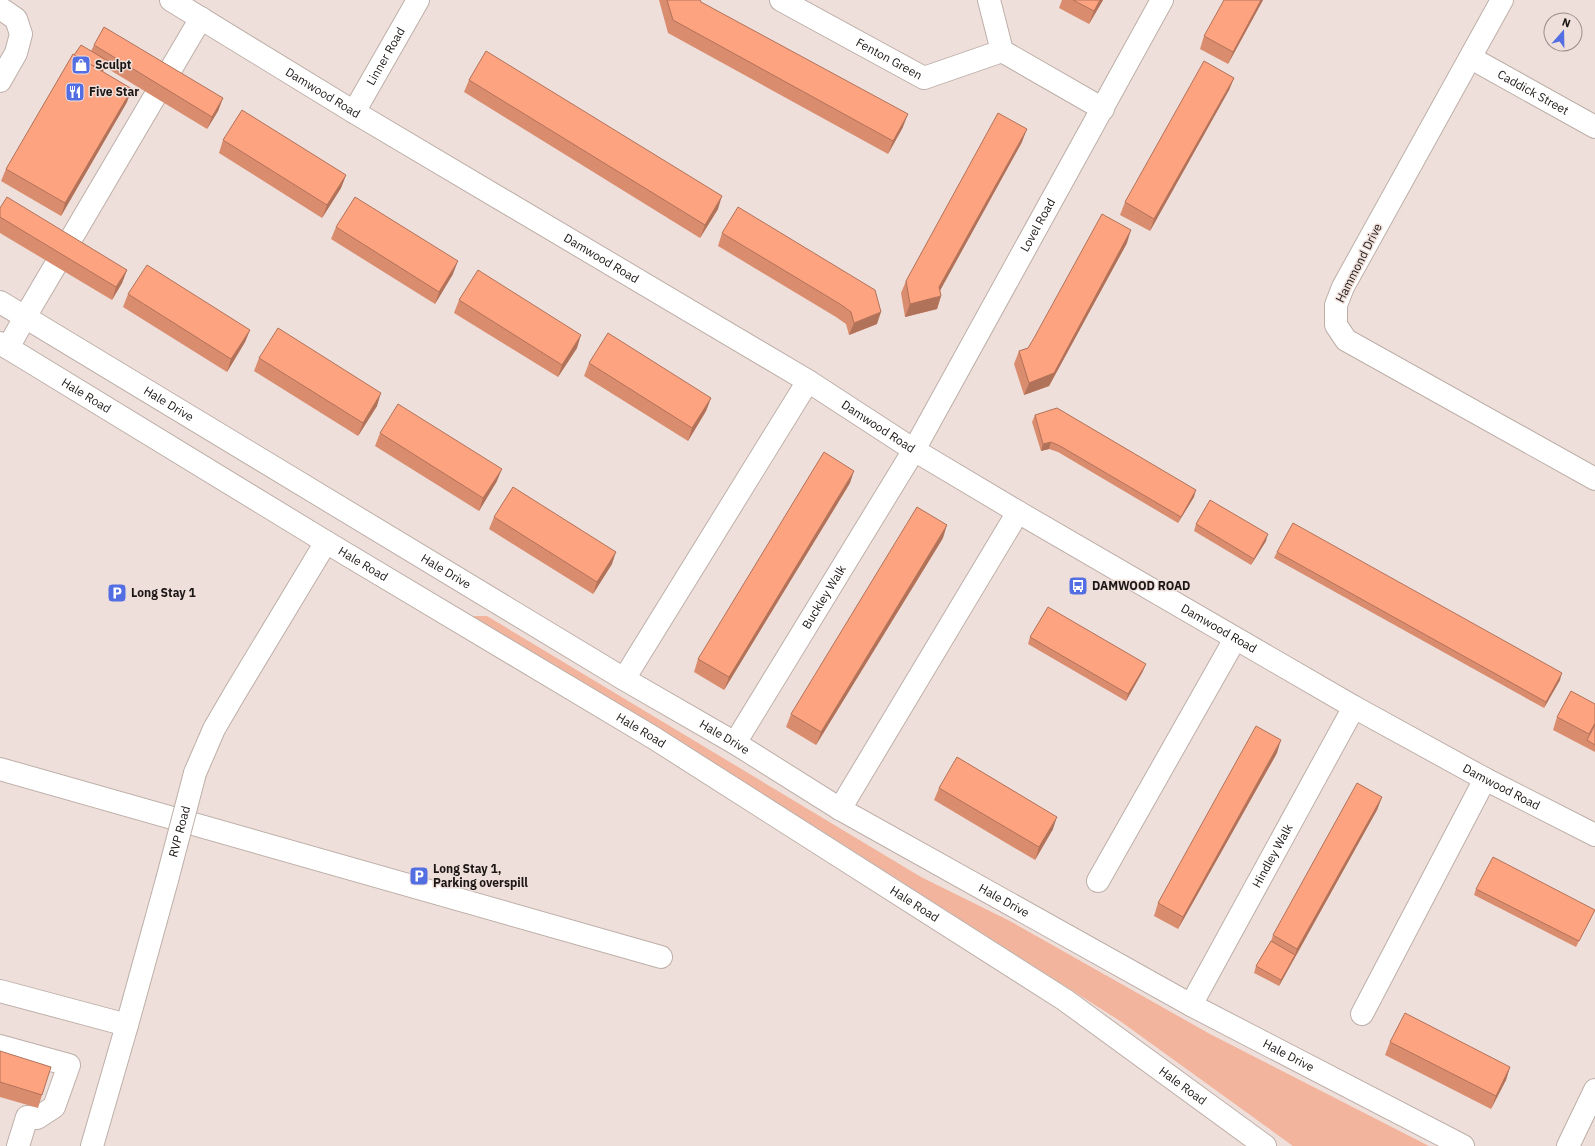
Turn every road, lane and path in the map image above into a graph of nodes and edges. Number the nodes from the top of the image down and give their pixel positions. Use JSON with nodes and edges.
{"nodes":[{"id":1,"x":171,"y":0,"type":"edge"},
{"id":2,"x":418,"y":0,"type":"edge"},
{"id":3,"x":781,"y":0,"type":"edge"},
{"id":4,"x":989,"y":0,"type":"edge"},
{"id":5,"x":1162,"y":0,"type":"edge"},
{"id":6,"x":1502,"y":0,"type":"edge"},
{"id":7,"x":0,"y":8,"type":"edge"},
{"id":8,"x":201,"y":18,"type":"junction"},
{"id":9,"x":1002,"y":51,"type":"junction"},
{"id":10,"x":1470,"y":58,"type":"junction"},
{"id":11,"x":0,"y":81,"type":"edge"},
{"id":12,"x":1103,"y":109,"type":"junction"},
{"id":13,"x":354,"y":112,"type":"junction"},
{"id":14,"x":1595,"y":127,"type":"edge"},
{"id":15,"x":0,"y":302,"type":"edge"},
{"id":16,"x":25,"y":317,"type":"junction"},
{"id":17,"x":4,"y":345,"type":"edge"},
{"id":18,"x":808,"y":381,"type":"junction"},
{"id":19,"x":914,"y":450,"type":"junction"},
{"id":20,"x":1595,"y":479,"type":"edge"},
{"id":21,"x":1018,"y":512,"type":"junction"},
{"id":22,"x":326,"y":542,"type":"junction"},
{"id":23,"x":1235,"y":638,"type":"junction"},
{"id":24,"x":624,"y":679,"type":"junction"},
{"id":25,"x":1354,"y":707,"type":"junction"},
{"id":26,"x":735,"y":743,"type":"junction"},
{"id":27,"x":0,"y":769,"type":"edge"},
{"id":28,"x":1485,"y":779,"type":"junction"},
{"id":29,"x":840,"y":809,"type":"junction"},
{"id":30,"x":1595,"y":834,"type":"edge"},
{"id":31,"x":1098,"y":881,"type":"dead end"},
{"id":32,"x":661,"y":957,"type":"dead end"},
{"id":33,"x":0,"y":991,"type":"edge"},
{"id":34,"x":1191,"y":1006,"type":"junction"},
{"id":35,"x":1362,"y":1014,"type":"dead end"},
{"id":36,"x":127,"y":1025,"type":"junction"},
{"id":37,"x":0,"y":1046,"type":"edge"},
{"id":38,"x":1595,"y":1090,"type":"edge"},
{"id":39,"x":0,"y":1141,"type":"edge"},
{"id":40,"x":17,"y":1146,"type":"edge"},
{"id":41,"x":92,"y":1146,"type":"edge"},
{"id":42,"x":1264,"y":1146,"type":"edge"},
{"id":43,"x":1463,"y":1146,"type":"edge"},
{"id":44,"x":1568,"y":1146,"type":"edge"}],
"edges":[{"from":1,"to":8,"type":"street","name":"Damwood Road"},
{"from":2,"to":13,"type":"street","name":"Linner Road"},
{"from":3,"to":9,"type":"street","name":"Fenton Green"},
{"from":4,"to":9,"type":"street"},
{"from":5,"to":12,"type":"street","name":"Lovel Road"},
{"from":6,"to":10,"type":"street","name":"Hammond Drive"},
{"from":7,"to":11,"type":"street"},
{"from":8,"to":13,"type":"street","name":"Damwood Road"},
{"from":8,"to":16,"type":"street"},
{"from":9,"to":12,"type":"street"},
{"from":10,"to":14,"type":"street","name":"Caddick Street"},
{"from":10,"to":20,"type":"street","name":"Hammond Drive"},
{"from":12,"to":19,"type":"street","name":"Lovel Road"},
{"from":13,"to":18,"type":"street","name":"Damwood Road"},
{"from":15,"to":16,"type":"street","name":"Hale Drive"},
{"from":16,"to":17,"type":"street"},
{"from":16,"to":24,"type":"street","name":"Hale Drive"},
{"from":17,"to":22,"type":"street","name":"Hale Road"},
{"from":18,"to":19,"type":"street","name":"Damwood Road"},
{"from":18,"to":24,"type":"street"},
{"from":19,"to":21,"type":"street","name":"Damwood Road"},
{"from":19,"to":26,"type":"street","name":"Buckley Walk"},
{"from":21,"to":23,"type":"street","name":"Damwood Road"},
{"from":21,"to":29,"type":"street"},
{"from":22,"to":36,"type":"street","name":"RVP Road","bridge":true},
{"from":22,"to":42,"type":"street","name":"Hale Road"},
{"from":23,"to":25,"type":"street","name":"Damwood Road"},
{"from":23,"to":31,"type":"street"},
{"from":24,"to":26,"type":"street","name":"Hale Drive"},
{"from":25,"to":28,"type":"street","name":"Damwood Road"},
{"from":25,"to":34,"type":"street","name":"Hindley Walk"},
{"from":26,"to":29,"type":"street","name":"Hale Drive"},
{"from":27,"to":32,"type":"street"},
{"from":28,"to":30,"type":"street","name":"Damwood Road"},
{"from":28,"to":35,"type":"street"},
{"from":29,"to":34,"type":"street","name":"Hale Drive"},
{"from":33,"to":36,"type":"street"},
{"from":34,"to":43,"type":"street","name":"Hale Drive"},
{"from":36,"to":41,"type":"street","name":"RVP Road"},
{"from":37,"to":40,"type":"street"},
{"from":38,"to":44,"type":"street"},
{"from":39,"to":40,"type":"street"}]}
